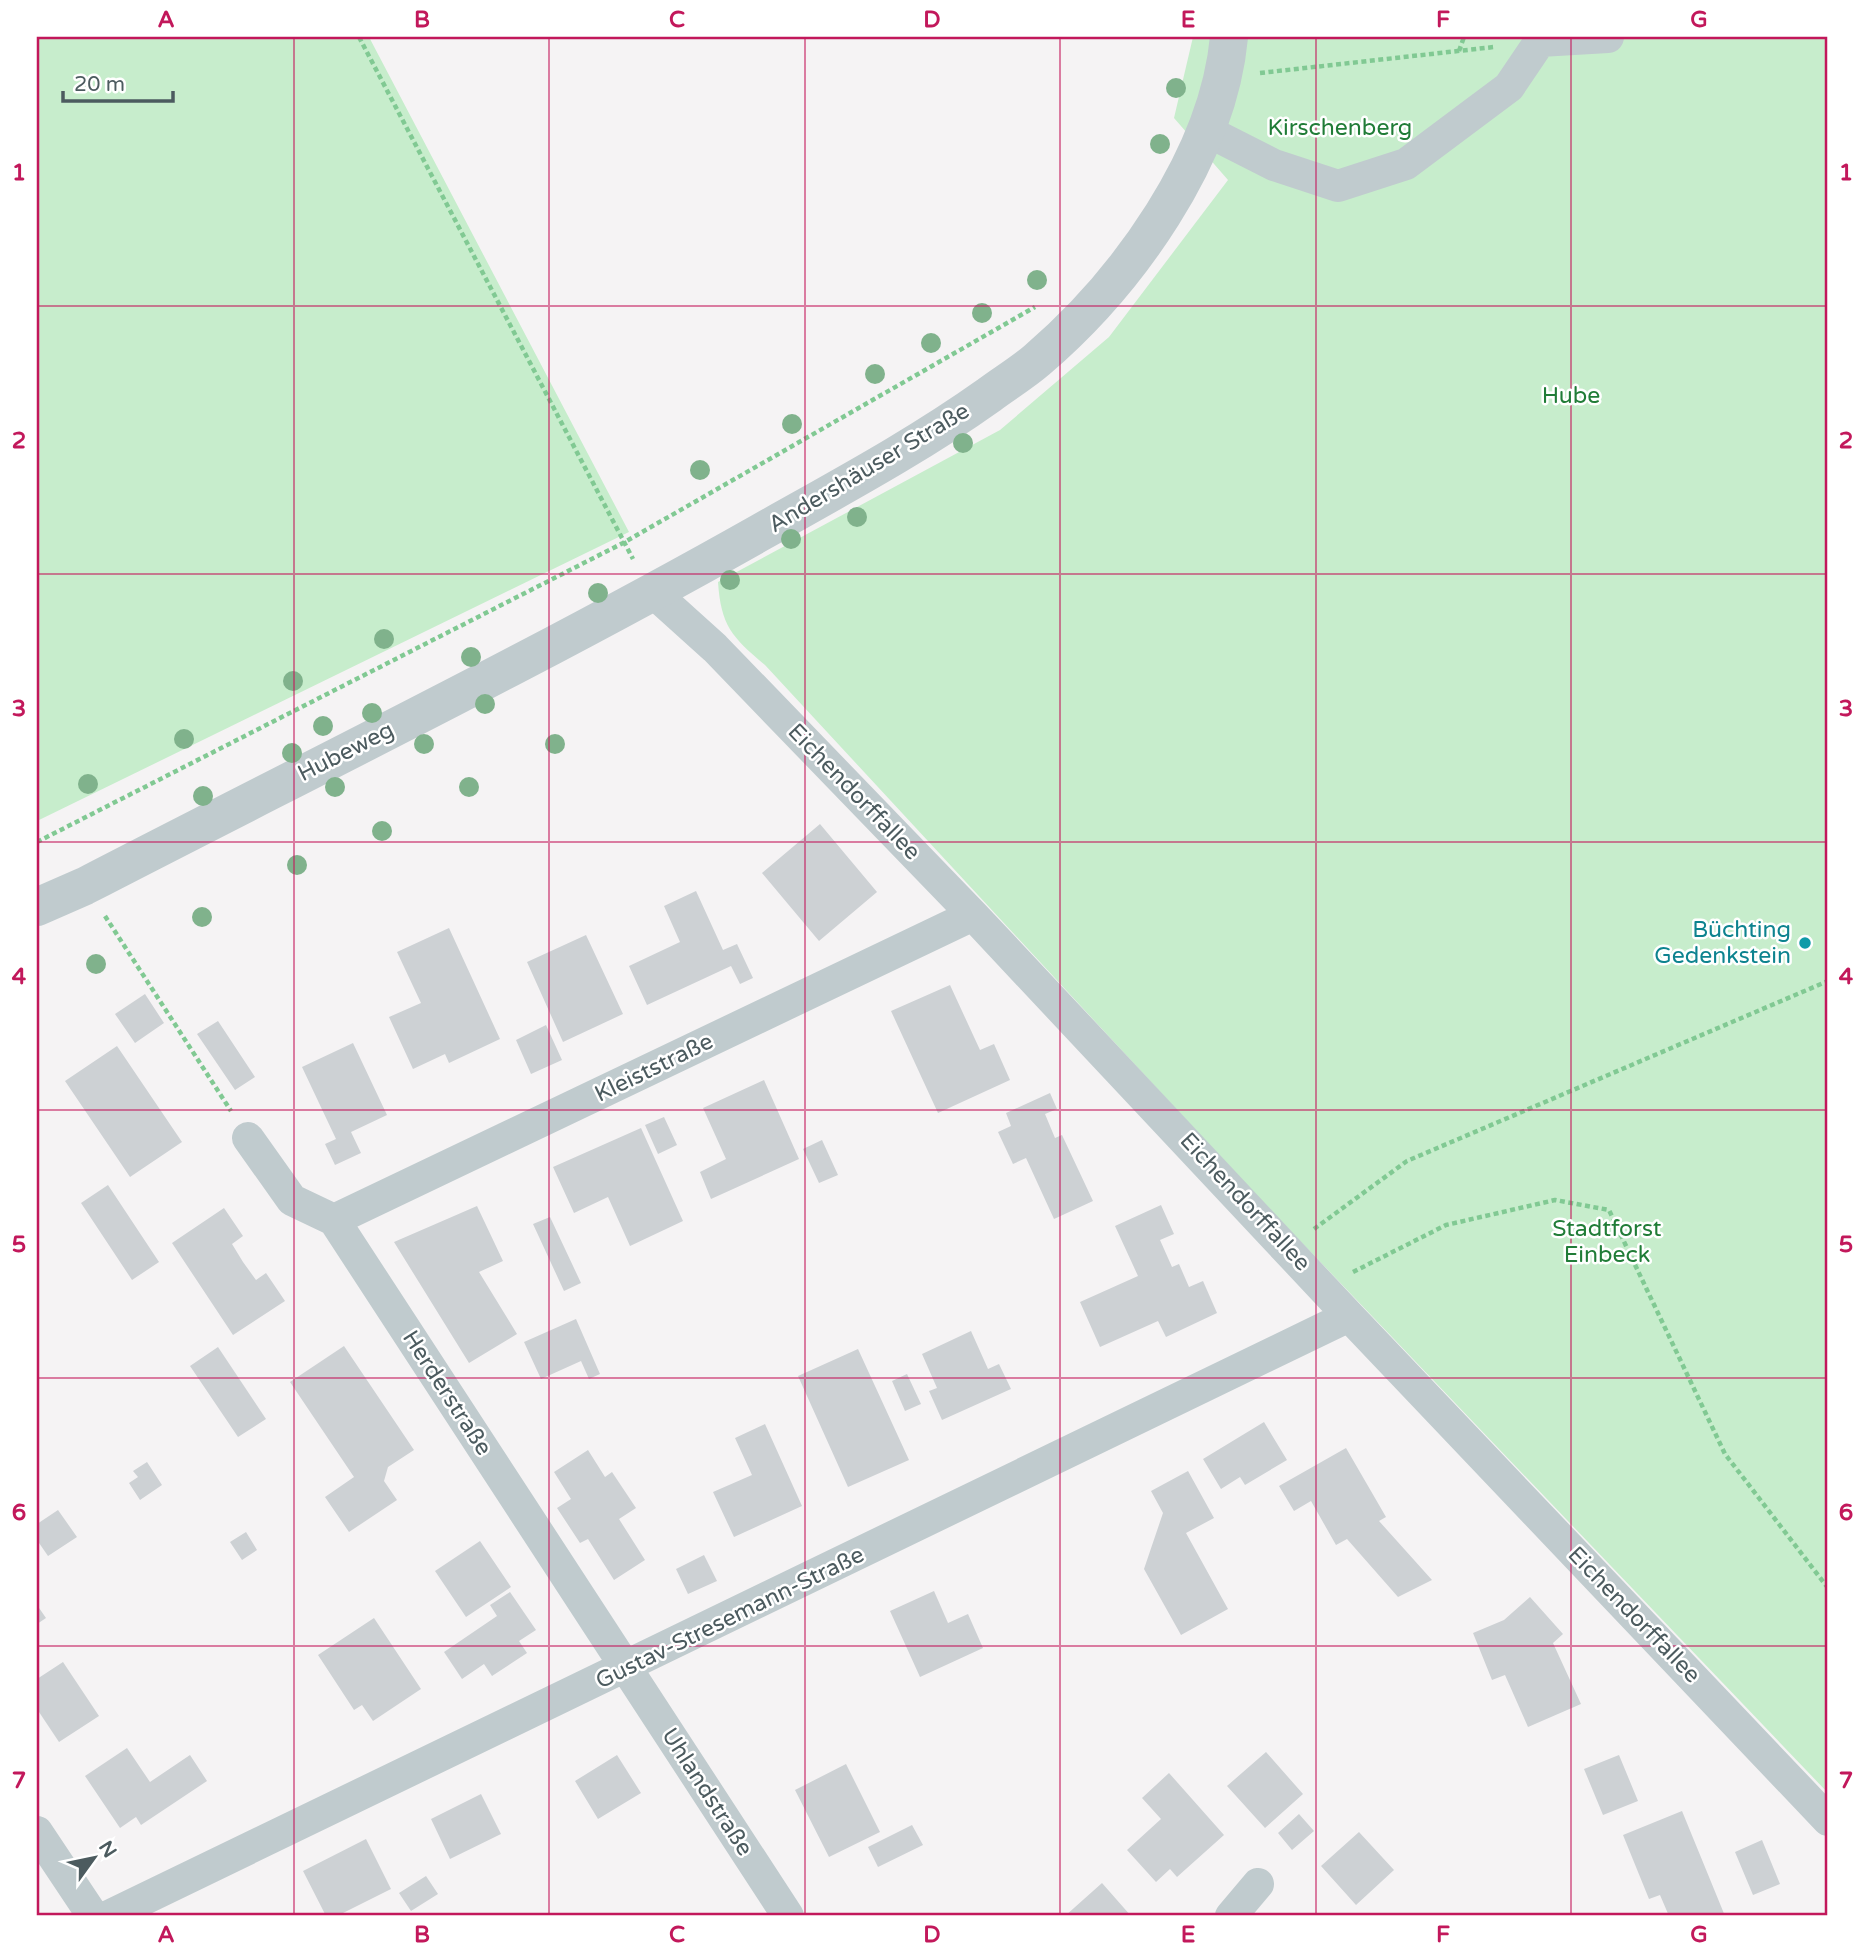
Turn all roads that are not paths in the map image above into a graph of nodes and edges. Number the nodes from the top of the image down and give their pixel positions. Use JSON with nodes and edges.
{"nodes":[{"id":1,"x":1229,"y":37,"type":"edge"},
{"id":2,"x":1608,"y":37,"type":"edge"},
{"id":3,"x":1207,"y":131,"type":"junction"},
{"id":4,"x":654,"y":593,"type":"junction"},
{"id":5,"x":37,"y":907,"type":"edge"},
{"id":6,"x":973,"y":915,"type":"junction"},
{"id":7,"x":248,"y":1138,"type":"road end"},
{"id":8,"x":334,"y":1220,"type":"junction"},
{"id":9,"x":1349,"y":1316,"type":"junction"},
{"id":10,"x":626,"y":1668,"type":"junction"},
{"id":11,"x":1828,"y":1820,"type":"edge"},
{"id":12,"x":37,"y":1832,"type":"edge"},
{"id":13,"x":46,"y":1865,"type":"edge"},
{"id":14,"x":1258,"y":1884,"type":"dead end"},
{"id":15,"x":93,"y":1916,"type":"edge"},
{"id":16,"x":110,"y":1916,"type":"edge"},
{"id":17,"x":788,"y":1916,"type":"edge"},
{"id":18,"x":1231,"y":1916,"type":"edge"}],
"edges":[{"from":1,"to":3,"type":"street","name":"Andershäuser Straße"},
{"from":2,"to":3,"type":"street"},
{"from":3,"to":4,"type":"street","name":"Andershäuser Straße"},
{"from":4,"to":5,"type":"street","name":"Hubeweg"},
{"from":4,"to":6,"type":"street","name":"Eichendorffallee"},
{"from":6,"to":8,"type":"street","name":"Kleiststraße"},
{"from":6,"to":9,"type":"street","name":"Eichendorffallee"},
{"from":7,"to":8,"type":"street"},
{"from":8,"to":10,"type":"street","name":"Herderstraße"},
{"from":9,"to":10,"type":"street","name":"Gustav-Stresemann-Straße"},
{"from":9,"to":11,"type":"street","name":"Eichendorffallee"},
{"from":10,"to":16,"type":"street","name":"Gustav-Stresemann-Straße"},
{"from":10,"to":17,"type":"street","name":"Uhlandstraße"},
{"from":12,"to":13,"type":"street"},
{"from":13,"to":15,"type":"street"},
{"from":14,"to":18,"type":"street"}]}
